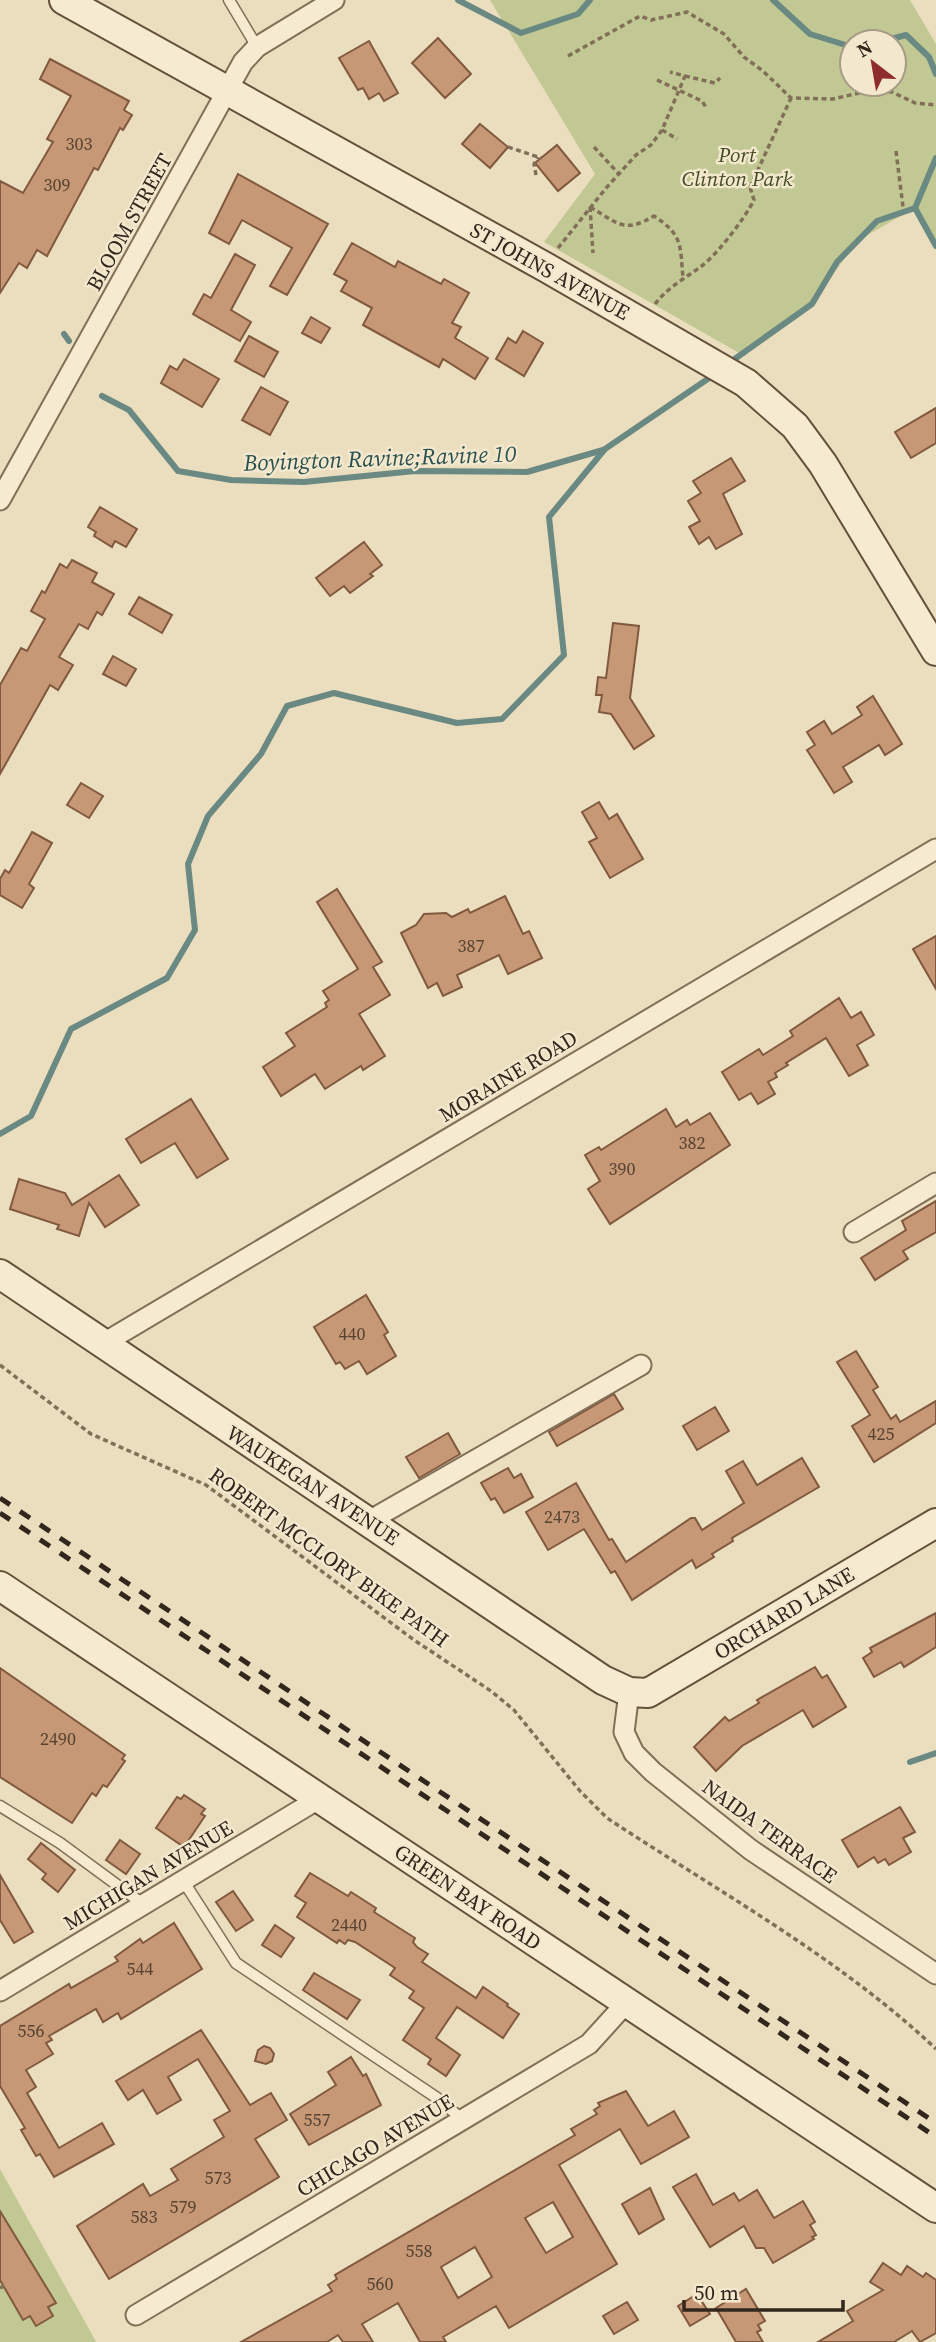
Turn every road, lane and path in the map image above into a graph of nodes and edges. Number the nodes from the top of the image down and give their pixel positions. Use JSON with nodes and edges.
{"nodes":[{"id":1,"x":64,"y":0,"type":"edge"},
{"id":2,"x":229,"y":0,"type":"edge"},
{"id":3,"x":334,"y":0,"type":"edge"},
{"id":4,"x":257,"y":47,"type":"junction"},
{"id":5,"x":568,"y":56,"type":"dead end"},
{"id":6,"x":670,"y":72,"type":"dead end"},
{"id":7,"x":685,"y":76,"type":"junction"},
{"id":8,"x":720,"y":78,"type":"dead end"},
{"id":9,"x":657,"y":80,"type":"dead end"},
{"id":10,"x":228,"y":90,"type":"junction"},
{"id":11,"x":678,"y":92,"type":"junction"},
{"id":12,"x":791,"y":98,"type":"junction"},
{"id":13,"x":936,"y":105,"type":"edge"},
{"id":14,"x":707,"y":109,"type":"dead end"},
{"id":15,"x":662,"y":130,"type":"junction"},
{"id":16,"x":677,"y":139,"type":"dead end"},
{"id":17,"x":594,"y":146,"type":"dead end"},
{"id":18,"x":508,"y":148,"type":"dead end"},
{"id":19,"x":896,"y":151,"type":"dead end"},
{"id":20,"x":619,"y":174,"type":"junction"},
{"id":21,"x":536,"y":175,"type":"dead end"},
{"id":22,"x":730,"y":179,"type":"dead end"},
{"id":23,"x":750,"y":187,"type":"junction"},
{"id":24,"x":590,"y":207,"type":"junction"},
{"id":25,"x":903,"y":207,"type":"dead end"},
{"id":26,"x":593,"y":253,"type":"dead end"},
{"id":27,"x":547,"y":268,"type":"junction"},
{"id":28,"x":683,"y":278,"type":"junction"},
{"id":29,"x":651,"y":316,"type":"junction"},
{"id":30,"x":0,"y":500,"type":"edge"},
{"id":31,"x":936,"y":651,"type":"edge"},
{"id":32,"x":936,"y":849,"type":"edge"},
{"id":33,"x":936,"y":1183,"type":"edge"},
{"id":34,"x":854,"y":1232,"type":"dead end"},
{"id":35,"x":0,"y":1273,"type":"edge"},
{"id":36,"x":104,"y":1343,"type":"junction"},
{"id":37,"x":0,"y":1365,"type":"edge"},
{"id":38,"x":641,"y":1365,"type":"dead end"},
{"id":39,"x":369,"y":1521,"type":"junction"},
{"id":40,"x":936,"y":1523,"type":"edge"},
{"id":41,"x":0,"y":1586,"type":"edge"},
{"id":42,"x":629,"y":1692,"type":"junction"},
{"id":43,"x":320,"y":1798,"type":"junction"},
{"id":44,"x":0,"y":1806,"type":"edge"},
{"id":45,"x":184,"y":1882,"type":"junction"},
{"id":46,"x":144,"y":1905,"type":"junction"},
{"id":47,"x":936,"y":1974,"type":"edge"},
{"id":48,"x":0,"y":1991,"type":"edge"},
{"id":49,"x":627,"y":2002,"type":"junction"},
{"id":50,"x":936,"y":2049,"type":"edge"},
{"id":51,"x":462,"y":2119,"type":"junction"},
{"id":52,"x":936,"y":2208,"type":"edge"},
{"id":53,"x":136,"y":2315,"type":"dead end"}],
"edges":[{"from":1,"to":10,"type":"street","name":"ST JOHNS AVENUE"},
{"from":2,"to":4,"type":"lane"},
{"from":3,"to":4,"type":"street","name":"BLOOM STREET"},
{"from":4,"to":10,"type":"street","name":"BLOOM STREET"},
{"from":5,"to":12,"type":"path"},
{"from":6,"to":7,"type":"path"},
{"from":7,"to":8,"type":"path"},
{"from":7,"to":11,"type":"path"},
{"from":9,"to":11,"type":"path"},
{"from":10,"to":27,"type":"street","name":"ST JOHNS AVENUE"},
{"from":10,"to":30,"type":"street","name":"BLOOM STREET"},
{"from":11,"to":14,"type":"path"},
{"from":11,"to":15,"type":"path"},
{"from":12,"to":13,"type":"path"},
{"from":12,"to":23,"type":"path"},
{"from":15,"to":16,"type":"path"},
{"from":15,"to":20,"type":"path"},
{"from":17,"to":20,"type":"path"},
{"from":18,"to":21,"type":"path"},
{"from":19,"to":25,"type":"path"},
{"from":20,"to":24,"type":"path"},
{"from":22,"to":23,"type":"path"},
{"from":23,"to":28,"type":"path"},
{"from":24,"to":26,"type":"path"},
{"from":24,"to":27,"type":"path"},
{"from":24,"to":28,"type":"path"},
{"from":27,"to":29,"type":"street","name":"ST JOHNS AVENUE"},
{"from":28,"to":29,"type":"path"},
{"from":29,"to":31,"type":"street","name":"ST JOHNS AVENUE"},
{"from":32,"to":36,"type":"street","name":"MORAINE ROAD"},
{"from":33,"to":34,"type":"street"},
{"from":35,"to":36,"type":"street","name":"WAUKEGAN AVENUE"},
{"from":36,"to":39,"type":"street","name":"WAUKEGAN AVENUE"},
{"from":37,"to":50,"type":"path","name":"ROBERT MCCLORY BIKE PATH"},
{"from":38,"to":39,"type":"street"},
{"from":39,"to":42,"type":"street","name":"WAUKEGAN AVENUE"},
{"from":40,"to":42,"type":"street","name":"ORCHARD LANE"},
{"from":41,"to":43,"type":"street","name":"GREEN BAY ROAD"},
{"from":42,"to":47,"type":"street","name":"NAIDA TERRACE"},
{"from":43,"to":45,"type":"street","name":"MICHIGAN AVENUE"},
{"from":43,"to":49,"type":"street","name":"GREEN BAY ROAD"},
{"from":44,"to":46,"type":"lane"},
{"from":45,"to":46,"type":"street","name":"MICHIGAN AVENUE"},
{"from":45,"to":51,"type":"lane"},
{"from":46,"to":48,"type":"street","name":"MICHIGAN AVENUE"},
{"from":49,"to":51,"type":"street","name":"CHICAGO AVENUE"},
{"from":49,"to":52,"type":"street","name":"GREEN BAY ROAD"},
{"from":51,"to":53,"type":"street","name":"CHICAGO AVENUE"}]}
